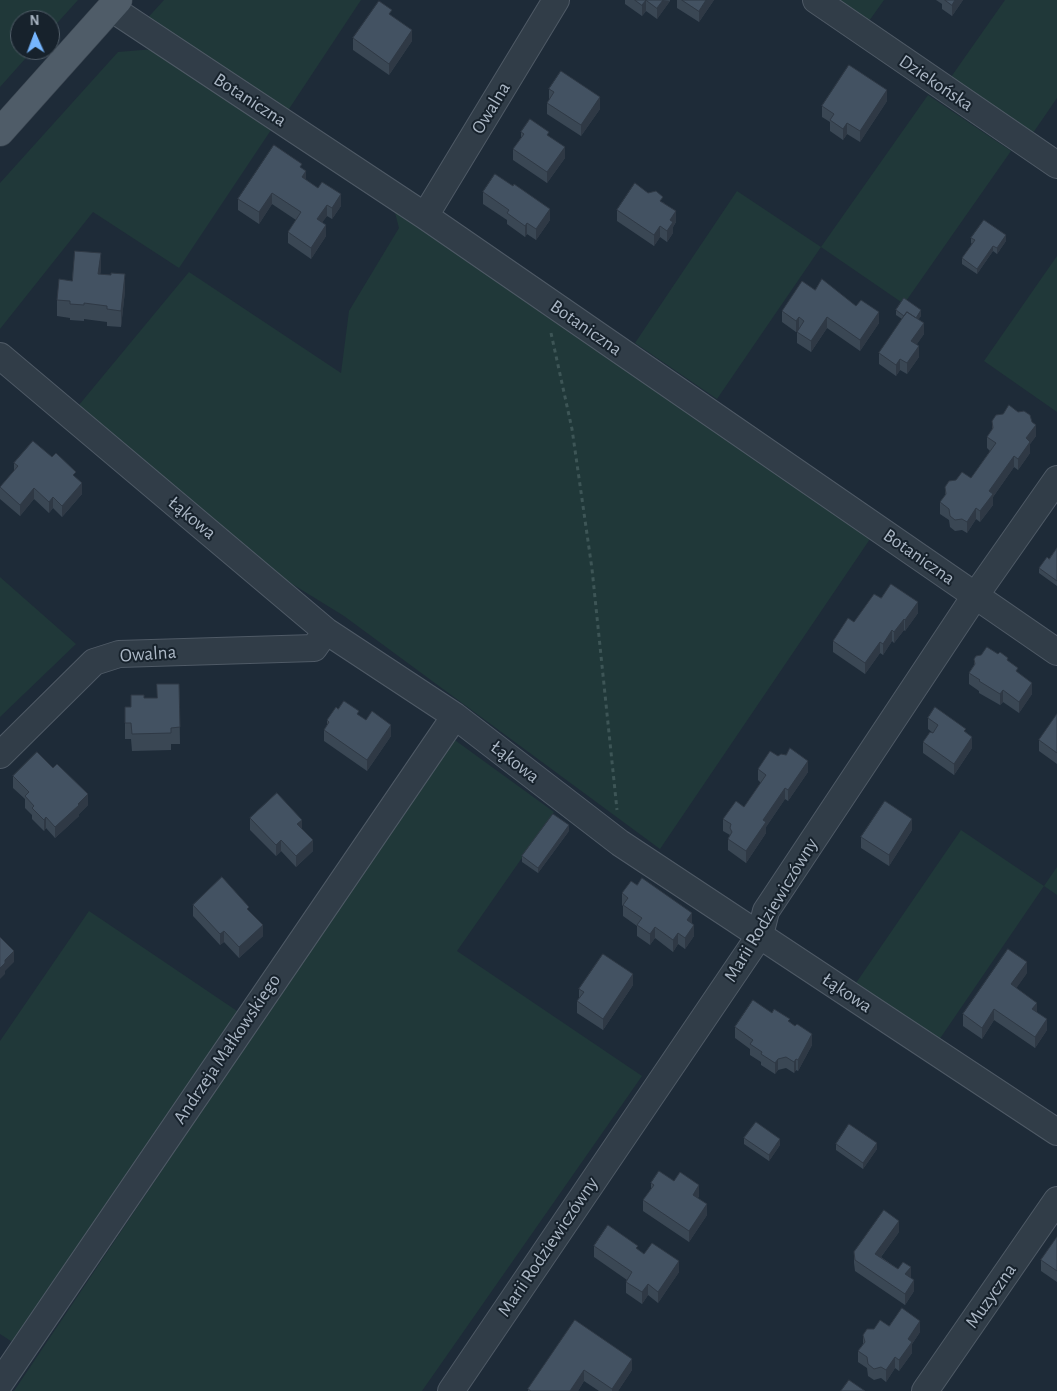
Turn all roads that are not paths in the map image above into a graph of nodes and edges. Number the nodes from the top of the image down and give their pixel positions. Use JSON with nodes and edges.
{"nodes":[{"id":1,"x":556,"y":0,"type":"edge"},
{"id":2,"x":816,"y":0,"type":"edge"},
{"id":3,"x":114,"y":4,"type":"edge"},
{"id":4,"x":0,"y":132,"type":"edge"},
{"id":5,"x":1057,"y":165,"type":"edge"},
{"id":6,"x":425,"y":216,"type":"junction"},
{"id":7,"x":0,"y":356,"type":"edge"},
{"id":8,"x":1057,"y":479,"type":"edge"},
{"id":9,"x":975,"y":596,"type":"junction"},
{"id":10,"x":326,"y":630,"type":"junction"},
{"id":11,"x":1057,"y":652,"type":"edge"},
{"id":12,"x":455,"y":716,"type":"junction"},
{"id":13,"x":0,"y":755,"type":"edge"},
{"id":14,"x":760,"y":936,"type":"junction"},
{"id":15,"x":1057,"y":1132,"type":"edge"},
{"id":16,"x":1057,"y":1200,"type":"edge"},
{"id":17,"x":0,"y":1383,"type":"edge"},
{"id":18,"x":451,"y":1391,"type":"edge"},
{"id":19,"x":925,"y":1391,"type":"edge"}],
"edges":[{"from":1,"to":6,"type":"street","name":"Owalna"},
{"from":2,"to":5,"type":"street","name":"Dziekońska"},
{"from":3,"to":4,"type":"main road"},
{"from":3,"to":6,"type":"street","name":"Botaniczna"},
{"from":6,"to":9,"type":"street","name":"Botaniczna"},
{"from":7,"to":10,"type":"street","name":"Łąkowa"},
{"from":8,"to":9,"type":"street","name":"Marii Rodziewiczówny"},
{"from":9,"to":11,"type":"street","name":"Botaniczna"},
{"from":9,"to":14,"type":"street","name":"Marii Rodziewiczówny"},
{"from":10,"to":12,"type":"street","name":"Łąkowa"},
{"from":10,"to":13,"type":"street","name":"Owalna"},
{"from":12,"to":14,"type":"street","name":"Łąkowa"},
{"from":12,"to":17,"type":"street","name":"Andrzeja Małkowskiego"},
{"from":14,"to":15,"type":"street","name":"Łąkowa"},
{"from":14,"to":18,"type":"street","name":"Marii Rodziewiczówny"},
{"from":16,"to":19,"type":"street","name":"Muzyczna"}]}
